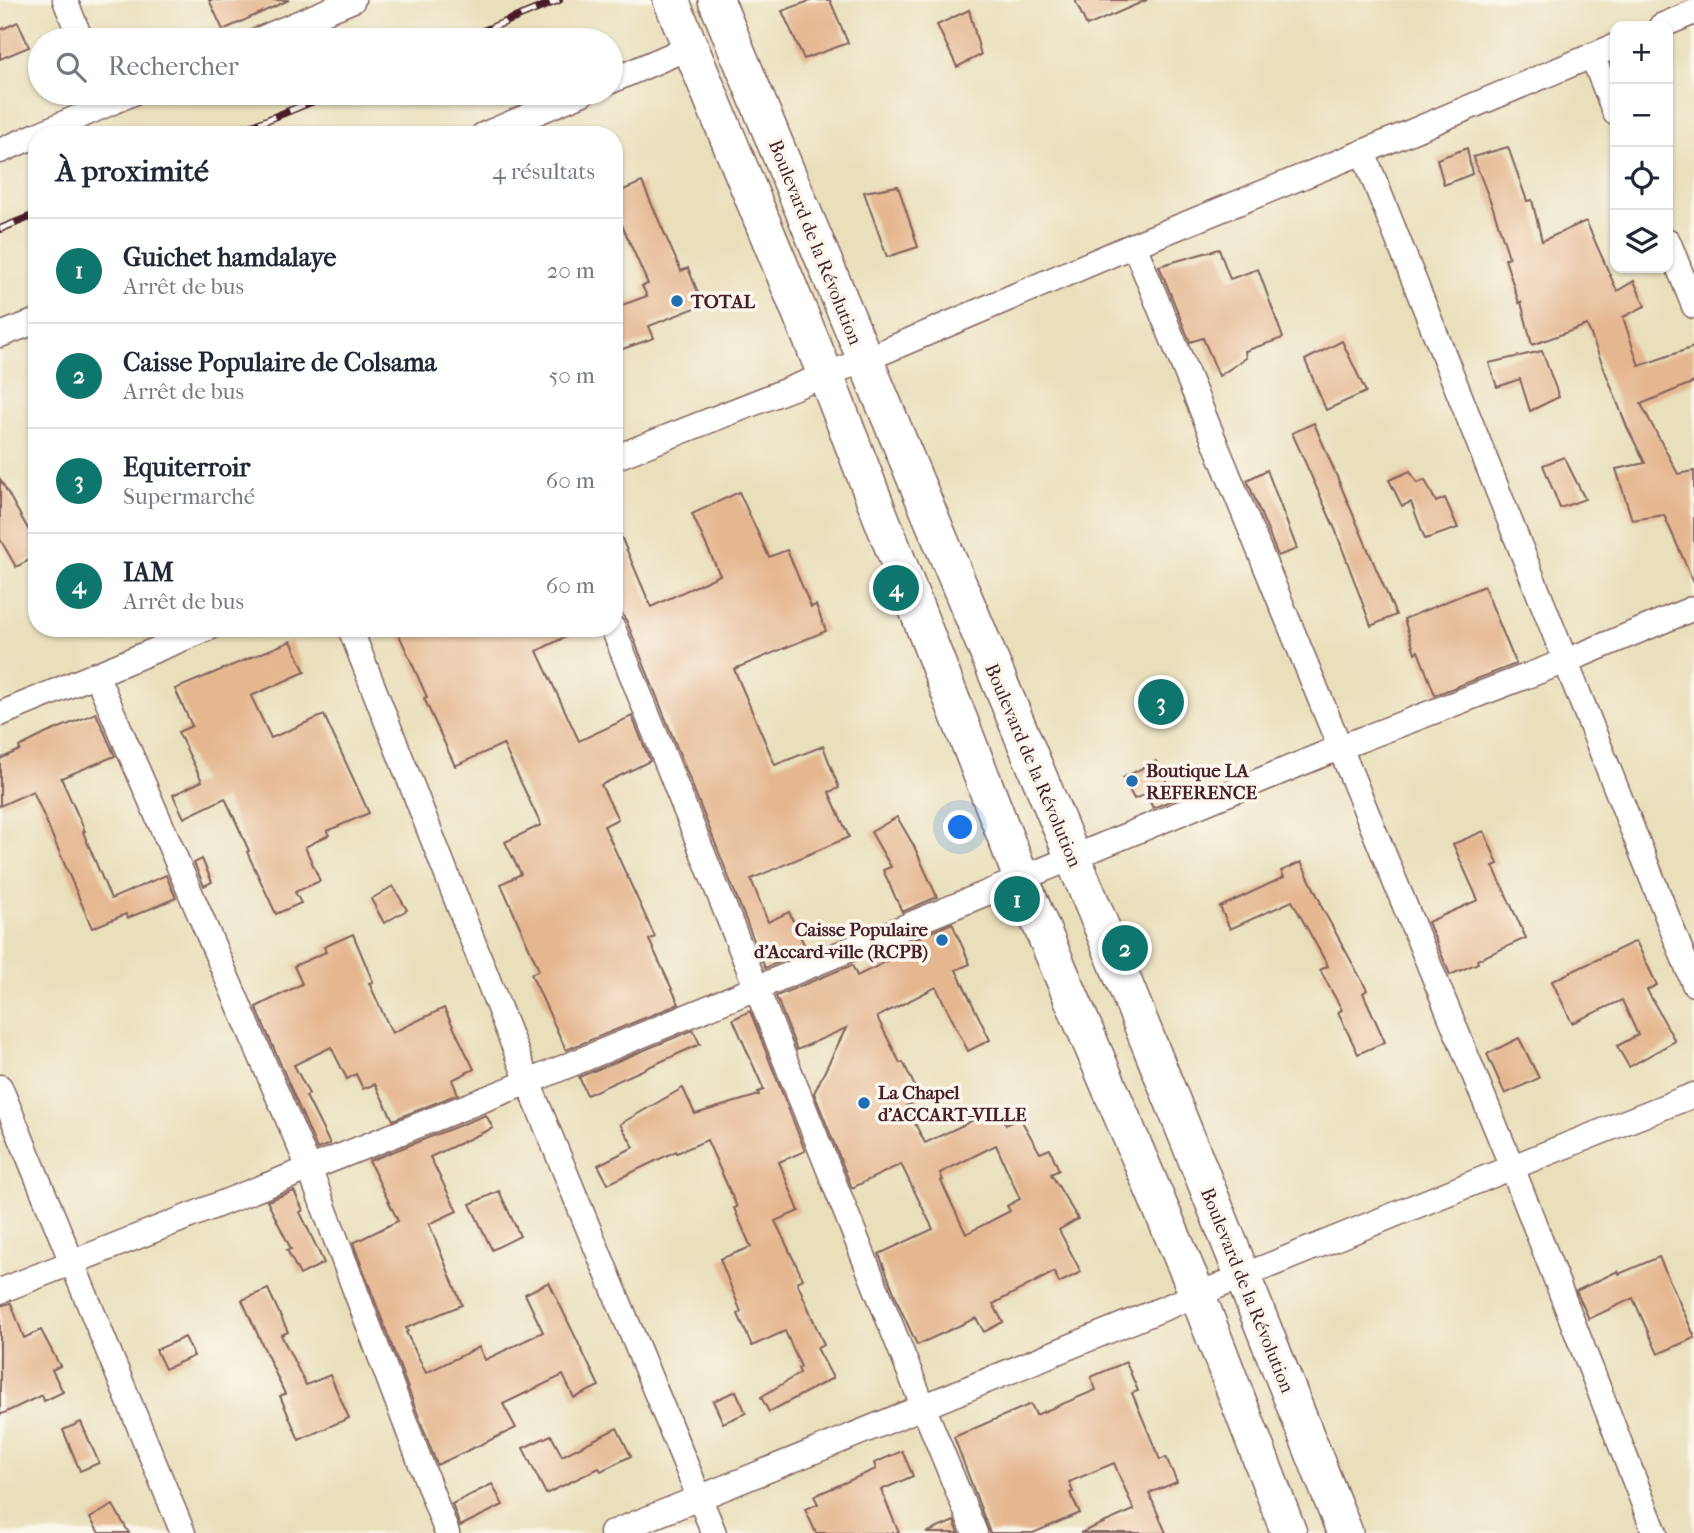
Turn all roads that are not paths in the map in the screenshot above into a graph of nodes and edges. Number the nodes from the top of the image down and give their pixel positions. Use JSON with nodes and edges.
{"nodes":[{"id":1,"x":65,"y":0,"type":"edge"},
{"id":2,"x":353,"y":0,"type":"edge"},
{"id":3,"x":671,"y":0,"type":"edge"},
{"id":4,"x":716,"y":0,"type":"edge"},
{"id":5,"x":1694,"y":12,"type":"edge"},
{"id":6,"x":1673,"y":21,"type":"edge"},
{"id":7,"x":76,"y":28,"type":"edge"},
{"id":8,"x":286,"y":28,"type":"edge"},
{"id":9,"x":690,"y":47,"type":"junction"},
{"id":10,"x":1610,"y":48,"type":"edge"},
{"id":11,"x":1592,"y":55,"type":"junction"},
{"id":12,"x":623,"y":76,"type":"edge"},
{"id":13,"x":1610,"y":100,"type":"edge"},
{"id":14,"x":91,"y":105,"type":"edge"},
{"id":15,"x":554,"y":105,"type":"edge"},
{"id":16,"x":53,"y":126,"type":"edge"},
{"id":17,"x":504,"y":126,"type":"edge"},
{"id":18,"x":28,"y":139,"type":"edge"},
{"id":19,"x":0,"y":151,"type":"edge"},
{"id":20,"x":1363,"y":152,"type":"junction"},
{"id":21,"x":1134,"y":245,"type":"junction"},
{"id":22,"x":1673,"y":254,"type":"edge"},
{"id":23,"x":1694,"y":306,"type":"edge"},
{"id":24,"x":28,"y":324,"type":"edge"},
{"id":25,"x":0,"y":335,"type":"edge"},
{"id":26,"x":864,"y":360,"type":"junction"},
{"id":27,"x":826,"y":376,"type":"junction"},
{"id":28,"x":623,"y":455,"type":"edge"},
{"id":29,"x":1694,"y":608,"type":"edge"},
{"id":30,"x":187,"y":637,"type":"edge"},
{"id":31,"x":355,"y":637,"type":"edge"},
{"id":32,"x":617,"y":637,"type":"edge"},
{"id":33,"x":1566,"y":661,"type":"junction"},
{"id":34,"x":96,"y":674,"type":"junction"},
{"id":35,"x":0,"y":713,"type":"edge"},
{"id":36,"x":1341,"y":747,"type":"junction"},
{"id":37,"x":1072,"y":857,"type":"junction"},
{"id":38,"x":1021,"y":878,"type":"junction"},
{"id":39,"x":1694,"y":984,"type":"edge"},
{"id":40,"x":756,"y":988,"type":"junction"},
{"id":41,"x":528,"y":1082,"type":"junction"},
{"id":42,"x":0,"y":1087,"type":"edge"},
{"id":43,"x":1694,"y":1095,"type":"edge"},
{"id":44,"x":1512,"y":1167,"type":"junction"},
{"id":45,"x":309,"y":1168,"type":"junction"},
{"id":46,"x":72,"y":1262,"type":"junction"},
{"id":47,"x":1244,"y":1277,"type":"junction"},
{"id":48,"x":0,"y":1291,"type":"edge"},
{"id":49,"x":1198,"y":1296,"type":"junction"},
{"id":50,"x":923,"y":1406,"type":"junction"},
{"id":51,"x":700,"y":1498,"type":"junction"},
{"id":52,"x":183,"y":1533,"type":"edge"},
{"id":53,"x":447,"y":1533,"type":"edge"},
{"id":54,"x":612,"y":1533,"type":"edge"},
{"id":55,"x":714,"y":1533,"type":"edge"},
{"id":56,"x":975,"y":1533,"type":"edge"},
{"id":57,"x":1289,"y":1533,"type":"edge"},
{"id":58,"x":1345,"y":1533,"type":"edge"},
{"id":59,"x":1655,"y":1533,"type":"edge"}],
"edges":[{"from":1,"to":7,"type":"street"},
{"from":2,"to":8,"type":"street"},
{"from":3,"to":9,"type":"main road"},
{"from":4,"to":26,"type":"main road","name":"Boulevard de la Révolution"},
{"from":5,"to":6,"type":"street"},
{"from":9,"to":12,"type":"street"},
{"from":9,"to":27,"type":"main road"},
{"from":10,"to":11,"type":"street"},
{"from":11,"to":13,"type":"street"},
{"from":11,"to":20,"type":"street"},
{"from":14,"to":16,"type":"street"},
{"from":15,"to":17,"type":"street"},
{"from":18,"to":19,"type":"street"},
{"from":20,"to":21,"type":"street"},
{"from":20,"to":33,"type":"street"},
{"from":21,"to":26,"type":"street"},
{"from":21,"to":36,"type":"street"},
{"from":22,"to":23,"type":"street"},
{"from":24,"to":25,"type":"street"},
{"from":26,"to":27,"type":"street"},
{"from":26,"to":37,"type":"main road","name":"Boulevard de la Révolution"},
{"from":27,"to":28,"type":"street"},
{"from":27,"to":38,"type":"main road"},
{"from":29,"to":33,"type":"street"},
{"from":30,"to":34,"type":"street"},
{"from":31,"to":41,"type":"street"},
{"from":32,"to":40,"type":"street"},
{"from":33,"to":36,"type":"street"},
{"from":33,"to":39,"type":"street"},
{"from":34,"to":35,"type":"street"},
{"from":34,"to":45,"type":"street"},
{"from":36,"to":37,"type":"street"},
{"from":36,"to":44,"type":"street"},
{"from":37,"to":38,"type":"street"},
{"from":37,"to":47,"type":"main road","name":"Boulevard de la Révolution"},
{"from":38,"to":40,"type":"street"},
{"from":38,"to":49,"type":"main road"},
{"from":40,"to":41,"type":"street"},
{"from":40,"to":50,"type":"street"},
{"from":41,"to":45,"type":"street"},
{"from":41,"to":51,"type":"street"},
{"from":42,"to":46,"type":"street"},
{"from":43,"to":44,"type":"street"},
{"from":44,"to":47,"type":"street"},
{"from":44,"to":59,"type":"street"},
{"from":45,"to":46,"type":"street"},
{"from":45,"to":53,"type":"street"},
{"from":46,"to":48,"type":"street"},
{"from":46,"to":52,"type":"street"},
{"from":47,"to":49,"type":"street"},
{"from":47,"to":58,"type":"main road","name":"Boulevard de la Révolution"},
{"from":49,"to":50,"type":"street"},
{"from":49,"to":57,"type":"main road"},
{"from":50,"to":51,"type":"street"},
{"from":50,"to":56,"type":"street"},
{"from":51,"to":54,"type":"street"},
{"from":51,"to":55,"type":"street"}]}
